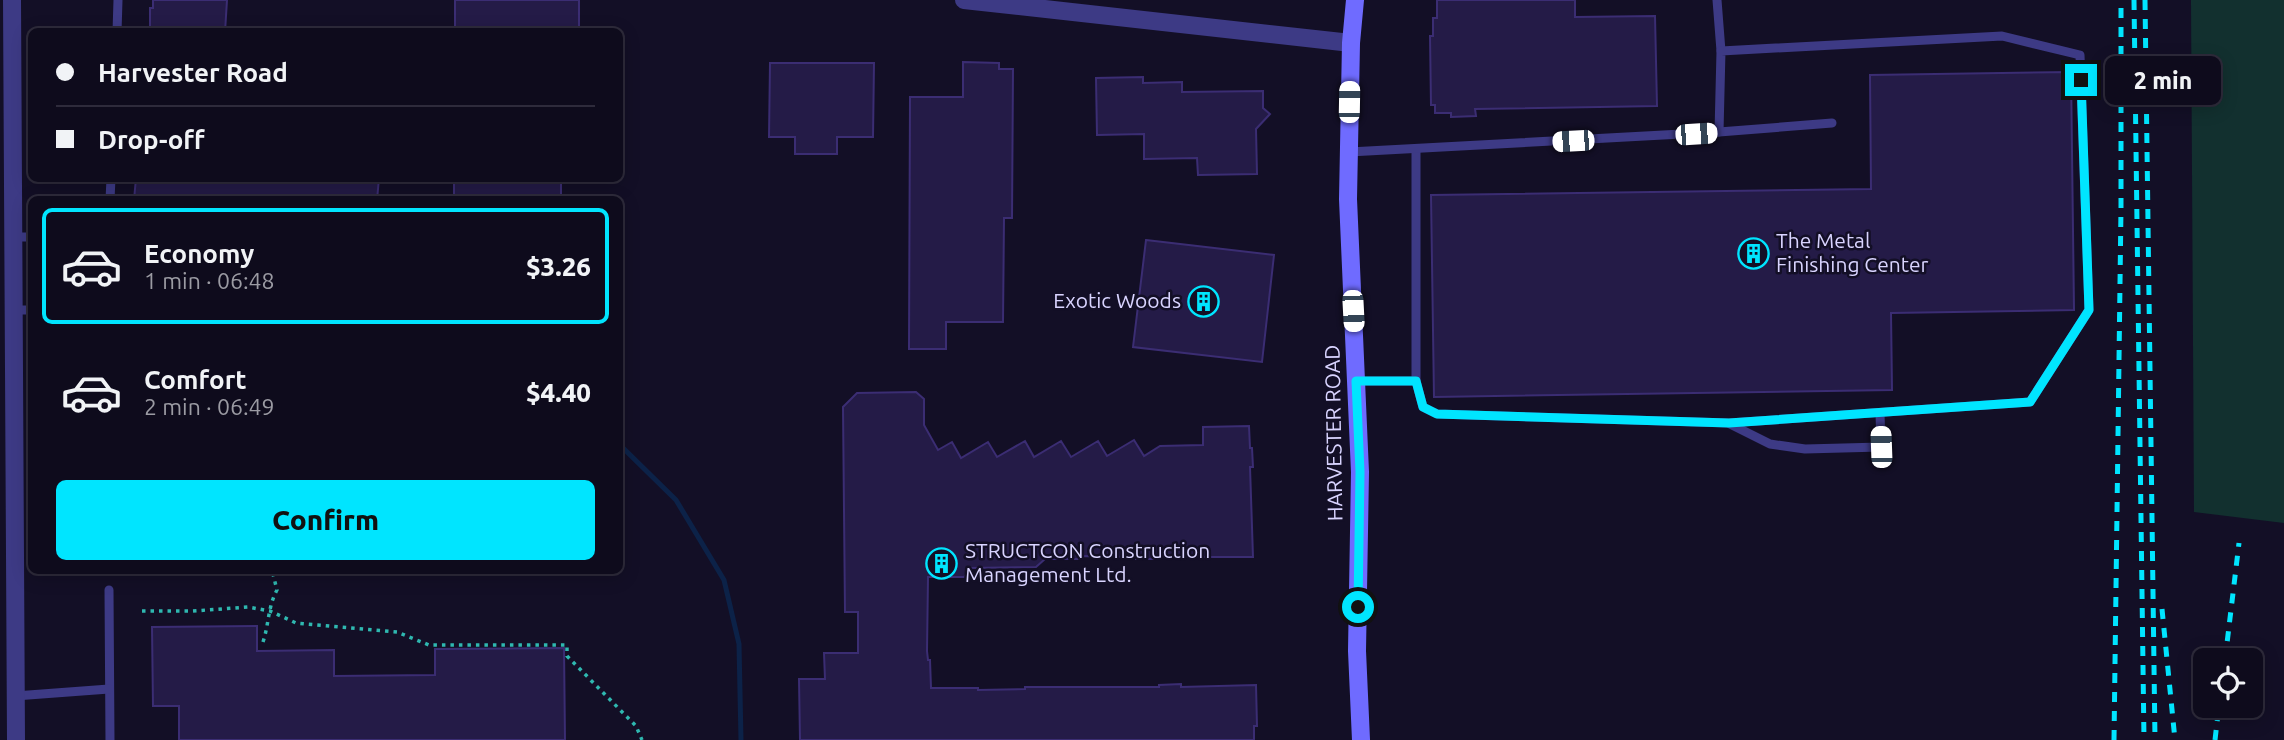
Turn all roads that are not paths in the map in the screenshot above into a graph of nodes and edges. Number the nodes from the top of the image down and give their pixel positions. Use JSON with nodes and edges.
{"nodes":[{"id":1,"x":12,"y":0,"type":"edge"},
{"id":2,"x":118,"y":0,"type":"edge"},
{"id":3,"x":964,"y":0,"type":"edge"},
{"id":4,"x":1355,"y":0,"type":"edge"},
{"id":5,"x":1717,"y":0,"type":"edge"},
{"id":6,"x":117,"y":28,"type":"edge"},
{"id":7,"x":1351,"y":43,"type":"junction"},
{"id":8,"x":1721,"y":51,"type":"junction"},
{"id":9,"x":1832,"y":123,"type":"dead end"},
{"id":10,"x":1719,"y":132,"type":"junction"},
{"id":11,"x":1416,"y":150,"type":"junction"},
{"id":12,"x":1349,"y":152,"type":"junction"},
{"id":13,"x":22,"y":237,"type":"edge"},
{"id":14,"x":23,"y":310,"type":"edge"},
{"id":15,"x":1356,"y":381,"type":"junction"},
{"id":16,"x":1416,"y":381,"type":"junction"},
{"id":17,"x":1880,"y":413,"type":"junction"},
{"id":18,"x":1729,"y":423,"type":"junction"},
{"id":19,"x":109,"y":590,"type":"dead end"},
{"id":20,"x":110,"y":689,"type":"junction"},
{"id":21,"x":15,"y":695,"type":"junction"},
{"id":22,"x":16,"y":740,"type":"edge"},
{"id":23,"x":110,"y":740,"type":"edge"},
{"id":24,"x":1361,"y":740,"type":"edge"}],
"edges":[{"from":1,"to":13,"type":"street"},
{"from":2,"to":6,"type":"lane"},
{"from":3,"to":7,"type":"street"},
{"from":4,"to":7,"type":"main road","name":"HARVESTER ROAD"},
{"from":5,"to":8,"type":"lane"},
{"from":7,"to":12,"type":"main road","name":"HARVESTER ROAD"},
{"from":8,"to":10,"type":"lane"},
{"from":8,"to":17,"type":"lane"},
{"from":9,"to":10,"type":"lane"},
{"from":10,"to":11,"type":"lane"},
{"from":11,"to":12,"type":"lane"},
{"from":11,"to":16,"type":"lane"},
{"from":12,"to":15,"type":"main road","name":"HARVESTER ROAD"},
{"from":13,"to":14,"type":"street"},
{"from":14,"to":21,"type":"street"},
{"from":15,"to":16,"type":"lane"},
{"from":15,"to":24,"type":"main road","name":"HARVESTER ROAD"},
{"from":16,"to":18,"type":"lane"},
{"from":17,"to":18,"type":"lane"},
{"from":17,"to":18,"type":"lane"},
{"from":19,"to":20,"type":"lane"},
{"from":20,"to":21,"type":"lane"},
{"from":20,"to":23,"type":"lane"},
{"from":21,"to":22,"type":"street"}]}
